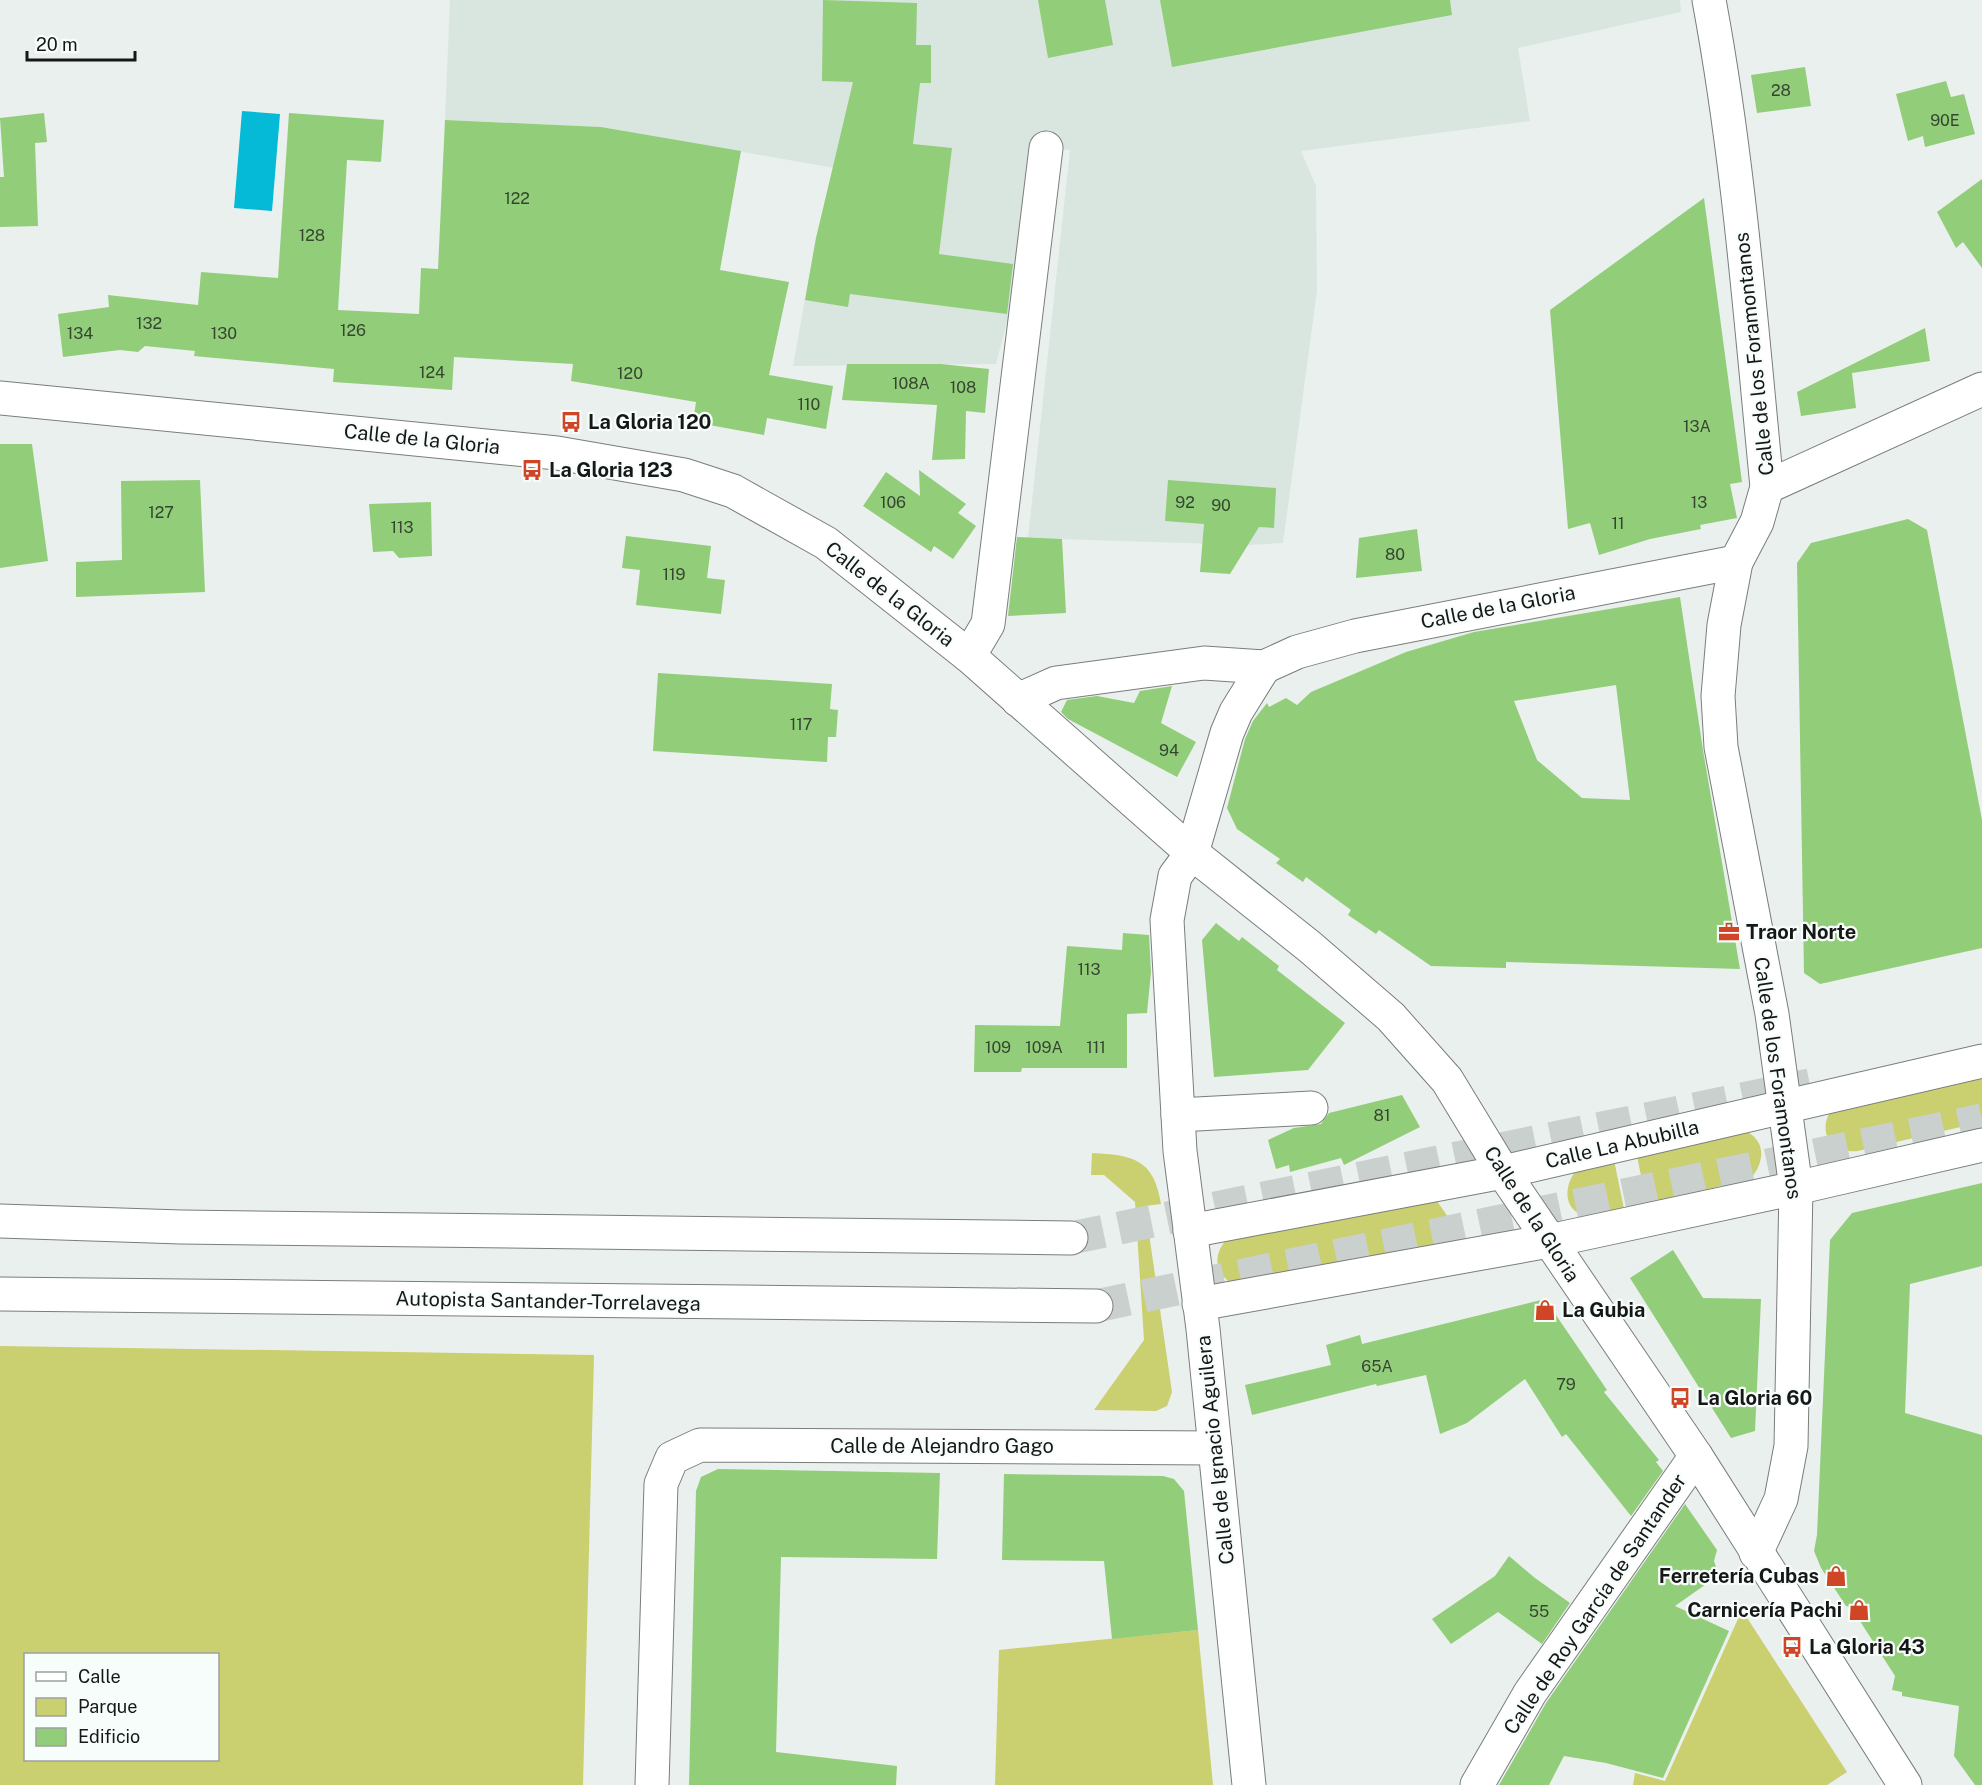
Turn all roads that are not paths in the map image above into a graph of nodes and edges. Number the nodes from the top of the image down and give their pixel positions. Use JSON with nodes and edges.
{"nodes":[{"id":1,"x":1709,"y":0,"type":"edge"},
{"id":2,"x":1046,"y":148,"type":"dead end"},
{"id":3,"x":1982,"y":389,"type":"edge"},
{"id":4,"x":0,"y":398,"type":"edge"},
{"id":5,"x":1767,"y":487,"type":"junction"},
{"id":6,"x":1736,"y":562,"type":"junction"},
{"id":7,"x":969,"y":656,"type":"junction"},
{"id":8,"x":1264,"y":667,"type":"junction"},
{"id":9,"x":1018,"y":700,"type":"junction"},
{"id":10,"x":1192,"y":853,"type":"junction"},
{"id":11,"x":1982,"y":1061,"type":"edge"},
{"id":12,"x":1311,"y":1108,"type":"dead end"},
{"id":13,"x":1785,"y":1108,"type":"junction"},
{"id":14,"x":1178,"y":1115,"type":"junction"},
{"id":15,"x":1982,"y":1145,"type":"edge"},
{"id":16,"x":1503,"y":1172,"type":"junction"},
{"id":17,"x":1796,"y":1188,"type":"junction"},
{"id":18,"x":0,"y":1221,"type":"edge"},
{"id":19,"x":1190,"y":1231,"type":"junction"},
{"id":20,"x":1071,"y":1238,"type":"tunnel mouth"},
{"id":21,"x":1549,"y":1241,"type":"junction"},
{"id":22,"x":0,"y":1294,"type":"edge"},
{"id":23,"x":1199,"y":1304,"type":"junction"},
{"id":24,"x":1096,"y":1306,"type":"tunnel mouth"},
{"id":25,"x":1215,"y":1448,"type":"junction"},
{"id":26,"x":1696,"y":1456,"type":"junction"},
{"id":27,"x":1756,"y":1553,"type":"junction"},
{"id":28,"x":652,"y":1785,"type":"edge"},
{"id":29,"x":1249,"y":1785,"type":"edge"},
{"id":30,"x":1477,"y":1785,"type":"edge"},
{"id":31,"x":1905,"y":1785,"type":"edge"}],
"edges":[{"from":1,"to":5,"type":"main road","name":"Calle de los Foramontanos"},
{"from":2,"to":7,"type":"main road","name":"Calle de la Gloria"},
{"from":3,"to":5,"type":"main road"},
{"from":4,"to":7,"type":"main road","name":"Calle de la Gloria"},
{"from":5,"to":6,"type":"main road","name":"Calle de los Foramontanos"},
{"from":6,"to":8,"type":"main road","name":"Calle de la Gloria"},
{"from":6,"to":13,"type":"main road","name":"Calle de los Foramontanos"},
{"from":7,"to":9,"type":"main road","name":"Calle de la Gloria"},
{"from":8,"to":9,"type":"main road","name":"Calle de la Gloria"},
{"from":8,"to":10,"type":"main road"},
{"from":9,"to":10,"type":"main road","name":"Calle de la Gloria"},
{"from":10,"to":14,"type":"main road","name":"Calle de Ignacio Aguilera"},
{"from":10,"to":16,"type":"main road","name":"Calle de la Gloria"},
{"from":11,"to":13,"type":"main road","name":"Calle La Abubilla"},
{"from":12,"to":14,"type":"main road"},
{"from":13,"to":16,"type":"main road","name":"Calle La Abubilla"},
{"from":13,"to":17,"type":"main road","name":"Calle de los Foramontanos"},
{"from":14,"to":19,"type":"main road","name":"Calle de Ignacio Aguilera"},
{"from":15,"to":17,"type":"main road"},
{"from":16,"to":19,"type":"main road","name":"Calle La Abubilla"},
{"from":16,"to":21,"type":"main road","name":"Calle de la Gloria"},
{"from":17,"to":21,"type":"main road"},
{"from":17,"to":27,"type":"main road","name":"Calle de los Foramontanos"},
{"from":18,"to":20,"type":"main road"},
{"from":19,"to":23,"type":"main road","name":"Calle de Ignacio Aguilera"},
{"from":21,"to":23,"type":"main road"},
{"from":21,"to":26,"type":"main road","name":"Calle de la Gloria"},
{"from":22,"to":24,"type":"main road","name":"Autopista Santander-Torrelavega"},
{"from":23,"to":25,"type":"main road","name":"Calle de Ignacio Aguilera"},
{"from":25,"to":28,"type":"main road","name":"Calle de Alejandro Gago"},
{"from":25,"to":29,"type":"main road","name":"Calle de Ignacio Aguilera"},
{"from":26,"to":27,"type":"main road","name":"Calle de la Gloria"},
{"from":26,"to":30,"type":"main road","name":"Calle de Roy García de Santander"},
{"from":27,"to":31,"type":"main road","name":"Calle de la Gloria"}]}
